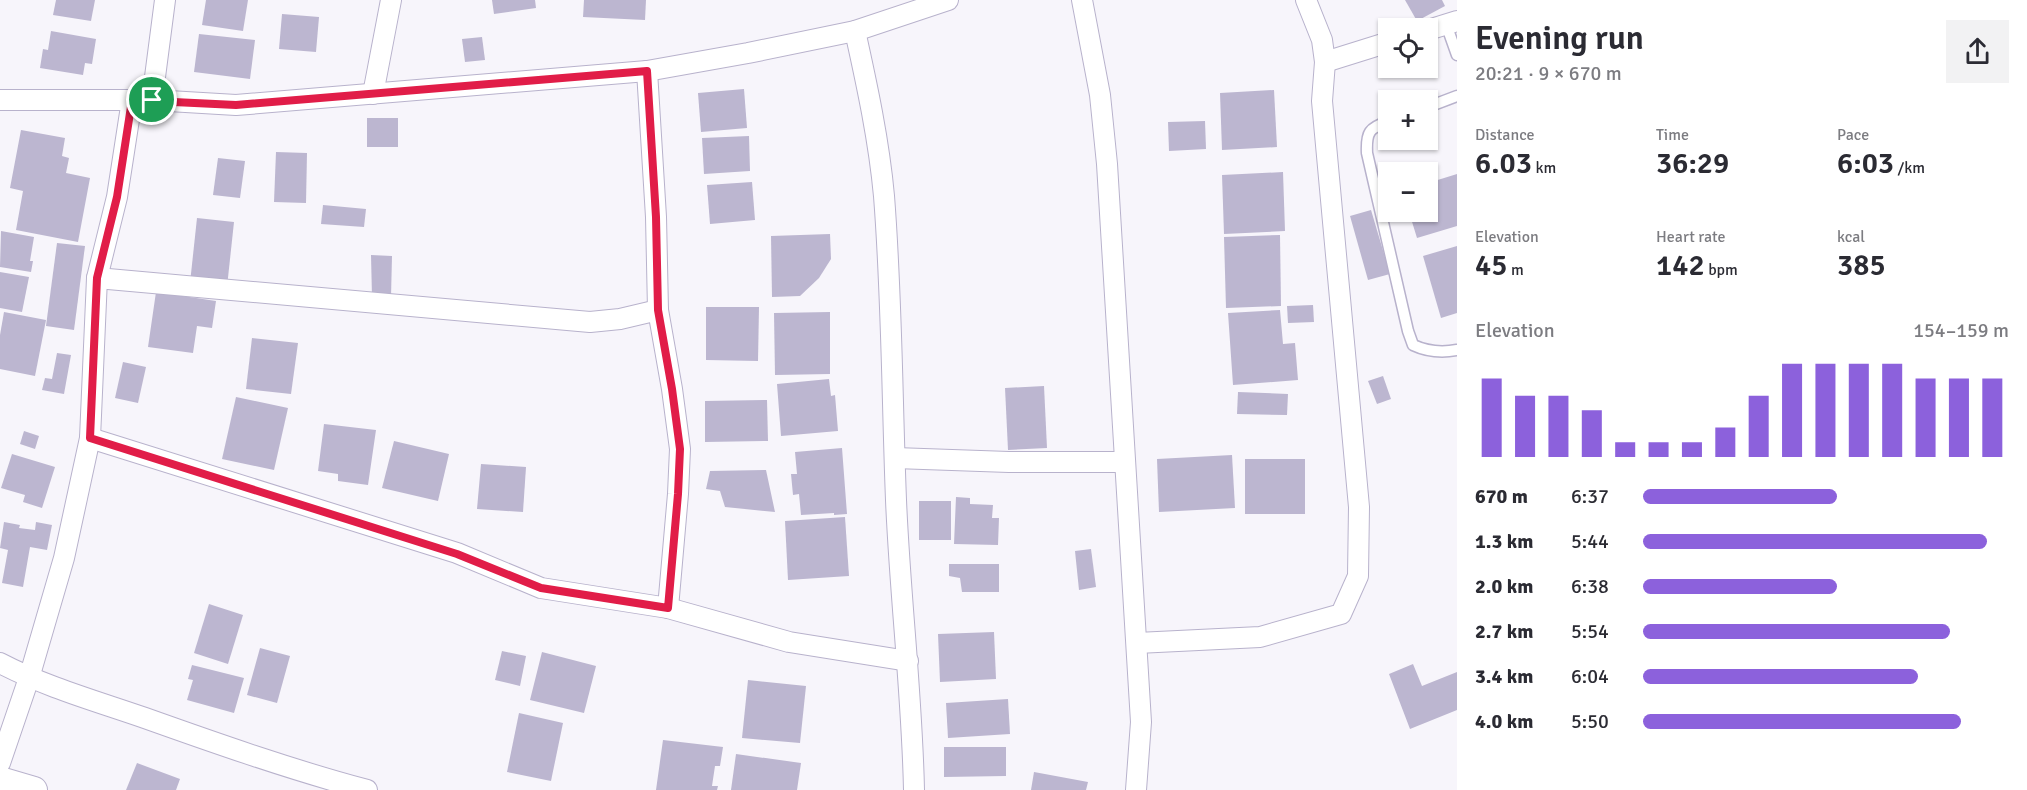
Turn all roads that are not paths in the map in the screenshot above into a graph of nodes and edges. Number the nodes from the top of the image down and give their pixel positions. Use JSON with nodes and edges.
{"nodes":[{"id":1,"x":165,"y":0,"type":"edge"},
{"id":2,"x":391,"y":0,"type":"edge"},
{"id":3,"x":948,"y":0,"type":"edge"},
{"id":4,"x":1082,"y":0,"type":"edge"},
{"id":5,"x":1306,"y":0,"type":"edge"},
{"id":6,"x":1444,"y":25,"type":"edge"},
{"id":7,"x":855,"y":31,"type":"junction"},
{"id":8,"x":1378,"y":45,"type":"edge"},
{"id":9,"x":1457,"y":55,"type":"edge"},
{"id":10,"x":1325,"y":62,"type":"junction"},
{"id":11,"x":647,"y":71,"type":"junction"},
{"id":12,"x":373,"y":94,"type":"junction"},
{"id":13,"x":1457,"y":96,"type":"edge"},
{"id":14,"x":0,"y":100,"type":"edge"},
{"id":15,"x":132,"y":100,"type":"junction"},
{"id":16,"x":152,"y":100,"type":"junction"},
{"id":17,"x":1438,"y":103,"type":"edge"},
{"id":18,"x":1378,"y":125,"type":"edge"},
{"id":19,"x":97,"y":278,"type":"junction"},
{"id":20,"x":658,"y":310,"type":"junction"},
{"id":21,"x":1457,"y":350,"type":"edge"},
{"id":22,"x":90,"y":438,"type":"junction"},
{"id":23,"x":894,"y":458,"type":"junction"},
{"id":24,"x":1125,"y":462,"type":"junction"},
{"id":25,"x":668,"y":608,"type":"junction"},
{"id":26,"x":1137,"y":643,"type":"junction"},
{"id":27,"x":908,"y":661,"type":"junction"},
{"id":28,"x":0,"y":663,"type":"edge"},
{"id":29,"x":29,"y":678,"type":"junction"},
{"id":30,"x":0,"y":763,"type":"edge"},
{"id":31,"x":0,"y":780,"type":"edge"},
{"id":32,"x":34,"y":790,"type":"edge"},
{"id":33,"x":367,"y":790,"type":"edge"},
{"id":34,"x":915,"y":790,"type":"edge"},
{"id":35,"x":1136,"y":790,"type":"edge"}],
"edges":[{"from":1,"to":16,"type":"street"},
{"from":2,"to":12,"type":"street"},
{"from":3,"to":7,"type":"street"},
{"from":4,"to":24,"type":"street"},
{"from":5,"to":10,"type":"street"},
{"from":6,"to":9,"type":"lane"},
{"from":7,"to":11,"type":"street"},
{"from":7,"to":23,"type":"street"},
{"from":8,"to":10,"type":"street"},
{"from":10,"to":26,"type":"street"},
{"from":11,"to":12,"type":"street"},
{"from":11,"to":20,"type":"street"},
{"from":12,"to":16,"type":"street"},
{"from":13,"to":17,"type":"lane"},
{"from":14,"to":15,"type":"street"},
{"from":15,"to":16,"type":"street"},
{"from":15,"to":19,"type":"street"},
{"from":18,"to":21,"type":"lane"},
{"from":19,"to":20,"type":"street"},
{"from":19,"to":22,"type":"street"},
{"from":20,"to":25,"type":"street"},
{"from":22,"to":25,"type":"street"},
{"from":22,"to":29,"type":"street"},
{"from":23,"to":24,"type":"street"},
{"from":23,"to":27,"type":"street"},
{"from":24,"to":26,"type":"street"},
{"from":25,"to":27,"type":"street"},
{"from":26,"to":35,"type":"street"},
{"from":27,"to":34,"type":"street"},
{"from":28,"to":29,"type":"street"},
{"from":29,"to":30,"type":"street"},
{"from":29,"to":33,"type":"street"},
{"from":31,"to":32,"type":"street"}]}
